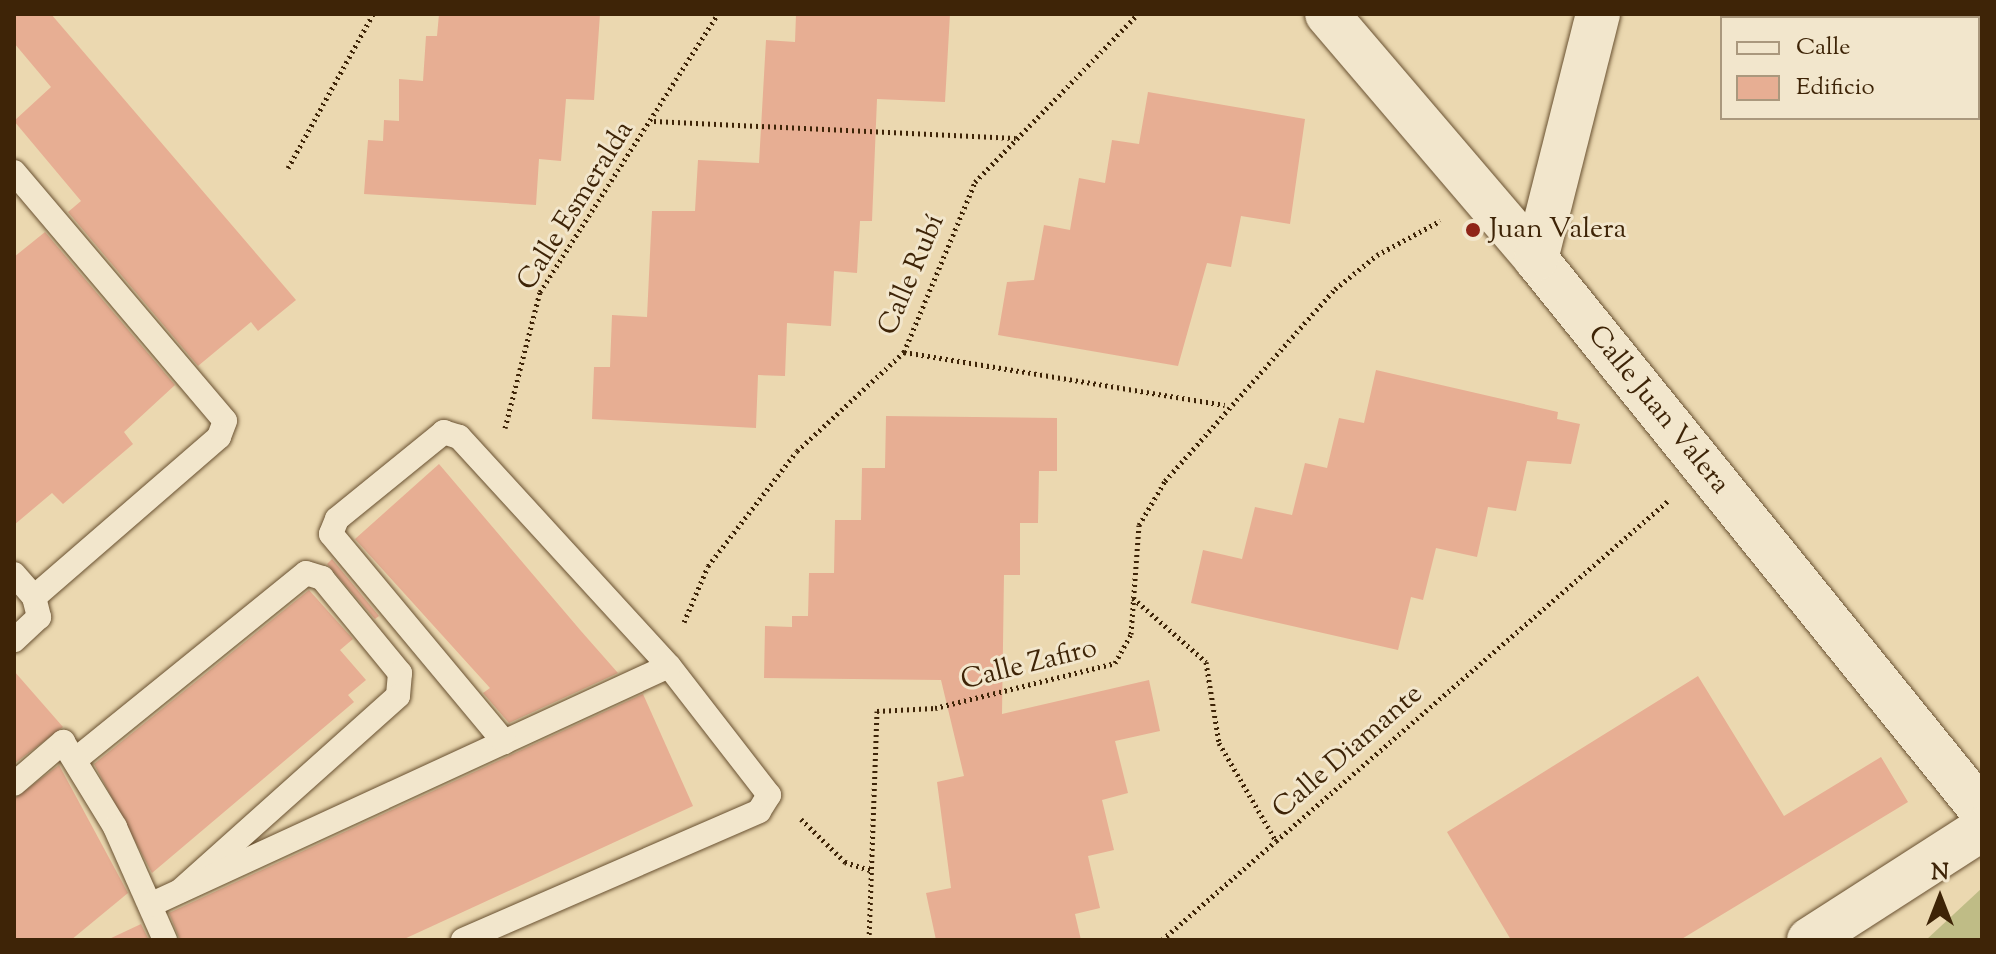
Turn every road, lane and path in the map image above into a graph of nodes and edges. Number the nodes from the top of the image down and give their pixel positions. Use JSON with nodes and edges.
{"nodes":[{"id":1,"x":373,"y":14,"type":"edge"},
{"id":2,"x":718,"y":14,"type":"edge"},
{"id":3,"x":1138,"y":14,"type":"edge"},
{"id":4,"x":1327,"y":14,"type":"edge"},
{"id":5,"x":1598,"y":14,"type":"edge"},
{"id":6,"x":654,"y":121,"type":"junction"},
{"id":7,"x":1017,"y":138,"type":"junction"},
{"id":8,"x":288,"y":168,"type":"dead end"},
{"id":9,"x":14,"y":172,"type":"edge"},
{"id":10,"x":1437,"y":223,"type":"dead end"},
{"id":11,"x":1536,"y":259,"type":"junction"},
{"id":12,"x":904,"y":352,"type":"junction"},
{"id":13,"x":1226,"y":405,"type":"junction"},
{"id":14,"x":503,"y":435,"type":"dead end"},
{"id":15,"x":1669,"y":500,"type":"dead end"},
{"id":16,"x":14,"y":574,"type":"edge"},
{"id":17,"x":34,"y":597,"type":"junction"},
{"id":18,"x":1132,"y":597,"type":"junction"},
{"id":19,"x":679,"y":637,"type":"dead end"},
{"id":20,"x":14,"y":640,"type":"edge"},
{"id":21,"x":669,"y":666,"type":"junction"},
{"id":22,"x":504,"y":742,"type":"junction"},
{"id":23,"x":75,"y":760,"type":"junction"},
{"id":24,"x":14,"y":784,"type":"edge"},
{"id":25,"x":769,"y":795,"type":"junction"},
{"id":26,"x":1982,"y":811,"type":"edge"},
{"id":27,"x":1982,"y":829,"type":"edge"},
{"id":28,"x":1276,"y":841,"type":"junction"},
{"id":29,"x":872,"y":871,"type":"junction"},
{"id":30,"x":180,"y":891,"type":"junction"},
{"id":31,"x":150,"y":905,"type":"junction"},
{"id":32,"x":165,"y":940,"type":"edge"},
{"id":33,"x":463,"y":940,"type":"edge"},
{"id":34,"x":869,"y":940,"type":"edge"},
{"id":35,"x":1162,"y":940,"type":"edge"},
{"id":36,"x":1809,"y":940,"type":"edge"}],
"edges":[{"from":1,"to":8,"type":"path"},
{"from":2,"to":6,"type":"path","name":"Calle Esmeralda"},
{"from":3,"to":7,"type":"path","name":"Calle Rubí"},
{"from":4,"to":11,"type":"street","name":"Calle Juan Valera"},
{"from":5,"to":11,"type":"street"},
{"from":6,"to":7,"type":"path"},
{"from":6,"to":14,"type":"path","name":"Calle Esmeralda"},
{"from":7,"to":12,"type":"path","name":"Calle Rubí"},
{"from":9,"to":17,"type":"lane"},
{"from":10,"to":13,"type":"path","name":"Calle Zafiro"},
{"from":11,"to":26,"type":"street","name":"Calle Juan Valera"},
{"from":12,"to":13,"type":"path"},
{"from":12,"to":19,"type":"path","name":"Calle Rubí"},
{"from":13,"to":18,"type":"path","name":"Calle Zafiro"},
{"from":15,"to":28,"type":"path","name":"Calle Diamante"},
{"from":16,"to":17,"type":"lane"},
{"from":17,"to":20,"type":"lane"},
{"from":18,"to":28,"type":"path","name":"Calle Diamante"},
{"from":18,"to":29,"type":"path","name":"Calle Zafiro"},
{"from":21,"to":22,"type":"lane"},
{"from":21,"to":22,"type":"lane"},
{"from":21,"to":25,"type":"lane"},
{"from":22,"to":30,"type":"lane"},
{"from":23,"to":24,"type":"lane"},
{"from":23,"to":30,"type":"lane"},
{"from":23,"to":31,"type":"lane"},
{"from":25,"to":29,"type":"path"},
{"from":25,"to":33,"type":"lane"},
{"from":27,"to":36,"type":"street"},
{"from":28,"to":35,"type":"path"},
{"from":29,"to":34,"type":"path"},
{"from":30,"to":31,"type":"lane"},
{"from":31,"to":32,"type":"lane"}]}
